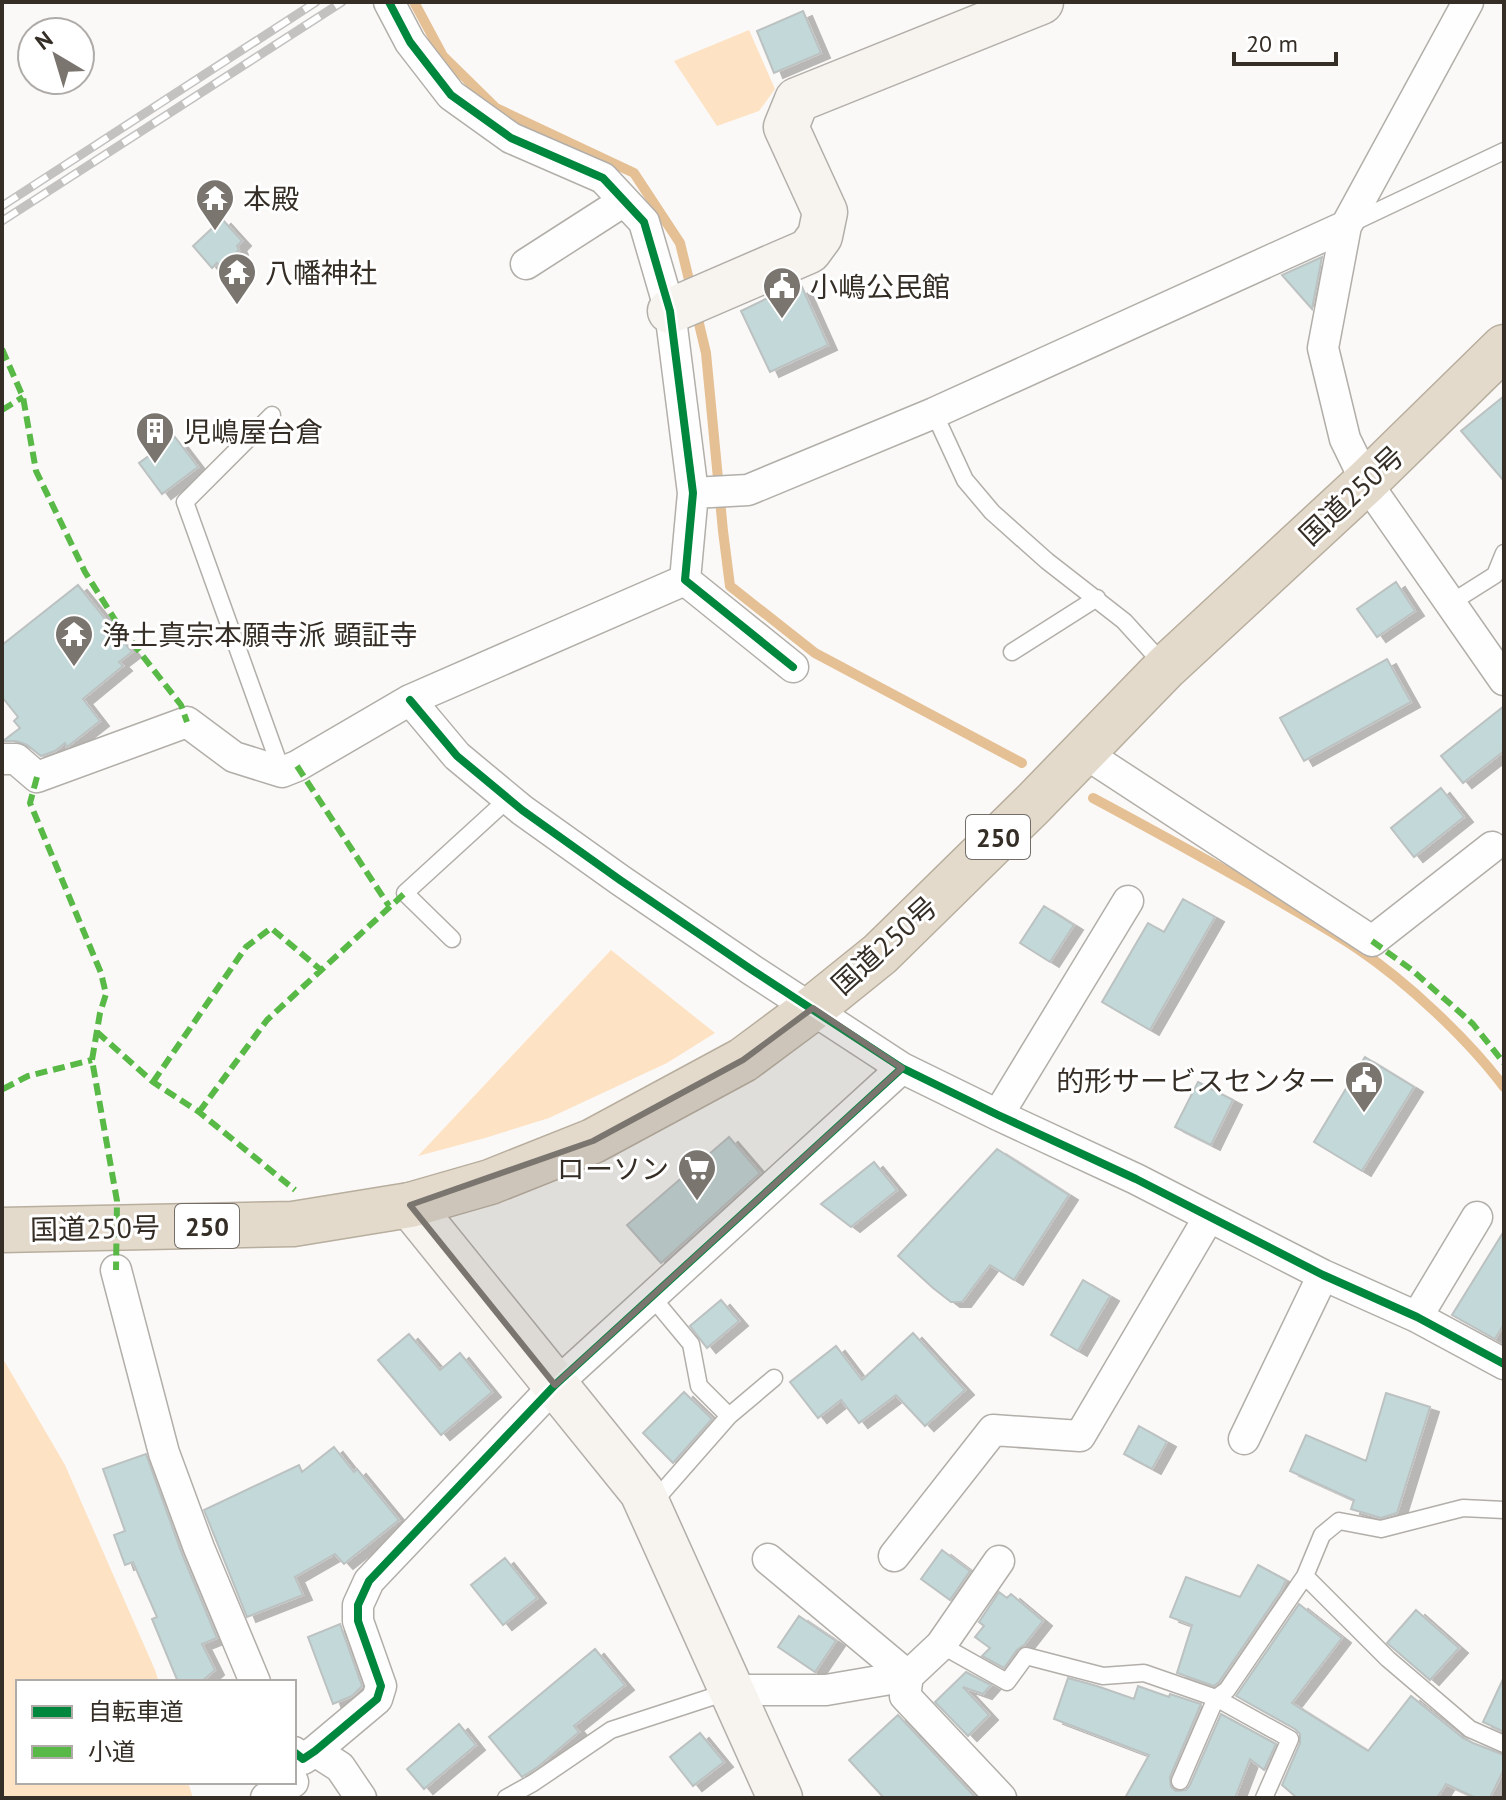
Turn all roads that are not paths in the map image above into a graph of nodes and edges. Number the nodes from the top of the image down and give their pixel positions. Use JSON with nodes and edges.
{"nodes":[{"id":1,"x":389,"y":2,"type":"edge"},
{"id":2,"x":1041,"y":2,"type":"edge"},
{"id":3,"x":1468,"y":2,"type":"edge"},
{"id":4,"x":1504,"y":151,"type":"edge"},
{"id":5,"x":624,"y":201,"type":"junction"},
{"id":6,"x":1346,"y":226,"type":"junction"},
{"id":7,"x":526,"y":264,"type":"dead end"},
{"id":8,"x":686,"y":304,"type":"junction"},
{"id":9,"x":1504,"y":347,"type":"edge"},
{"id":10,"x":934,"y":413,"type":"junction"},
{"id":11,"x":272,"y":415,"type":"dead end"},
{"id":12,"x":1366,"y":482,"type":"junction"},
{"id":13,"x":698,"y":493,"type":"junction"},
{"id":14,"x":1504,"y":553,"type":"edge"},
{"id":15,"x":685,"y":580,"type":"junction"},
{"id":16,"x":1097,"y":598,"type":"junction"},
{"id":17,"x":1449,"y":604,"type":"junction"},
{"id":18,"x":1012,"y":652,"type":"dead end"},
{"id":19,"x":793,"y":667,"type":"dead end"},
{"id":20,"x":1166,"y":667,"type":"junction"},
{"id":21,"x":1504,"y":680,"type":"edge"},
{"id":22,"x":410,"y":700,"type":"junction"},
{"id":23,"x":1083,"y":752,"type":"junction"},
{"id":24,"x":2,"y":759,"type":"edge"},
{"id":25,"x":282,"y":772,"type":"junction"},
{"id":26,"x":509,"y":798,"type":"junction"},
{"id":27,"x":1492,"y":847,"type":"dead end"},
{"id":28,"x":1128,"y":901,"type":"dead end"},
{"id":29,"x":452,"y":939,"type":"dead end"},
{"id":30,"x":813,"y":1008,"type":"junction"},
{"id":31,"x":902,"y":1068,"type":"junction"},
{"id":32,"x":998,"y":1115,"type":"junction"},
{"id":33,"x":410,"y":1205,"type":"junction"},
{"id":34,"x":1209,"y":1217,"type":"junction"},
{"id":35,"x":1477,"y":1217,"type":"dead end"},
{"id":36,"x":2,"y":1230,"type":"edge"},
{"id":37,"x":116,"y":1270,"type":"dead end"},
{"id":38,"x":1323,"y":1275,"type":"junction"},
{"id":39,"x":652,"y":1297,"type":"junction"},
{"id":40,"x":1417,"y":1317,"type":"junction"},
{"id":41,"x":1504,"y":1364,"type":"edge"},
{"id":42,"x":774,"y":1378,"type":"dead end"},
{"id":43,"x":555,"y":1385,"type":"junction"},
{"id":44,"x":729,"y":1416,"type":"junction"},
{"id":45,"x":1244,"y":1439,"type":"dead end"},
{"id":46,"x":649,"y":1508,"type":"junction"},
{"id":47,"x":1504,"y":1510,"type":"edge"},
{"id":48,"x":894,"y":1556,"type":"dead end"},
{"id":49,"x":768,"y":1559,"type":"dead end"},
{"id":50,"x":999,"y":1561,"type":"dead end"},
{"id":51,"x":1305,"y":1576,"type":"junction"},
{"id":52,"x":941,"y":1645,"type":"junction"},
{"id":53,"x":908,"y":1676,"type":"junction"},
{"id":54,"x":254,"y":1680,"type":"edge"},
{"id":55,"x":733,"y":1690,"type":"junction"},
{"id":56,"x":1216,"y":1698,"type":"junction"},
{"id":57,"x":1504,"y":1744,"type":"edge"},
{"id":58,"x":300,"y":1765,"type":"edge"},
{"id":59,"x":1180,"y":1781,"type":"dead end"},
{"id":60,"x":280,"y":1784,"type":"edge"},
{"id":61,"x":266,"y":1798,"type":"edge"},
{"id":62,"x":361,"y":1798,"type":"edge"},
{"id":63,"x":506,"y":1798,"type":"edge"},
{"id":64,"x":780,"y":1798,"type":"edge"},
{"id":65,"x":1001,"y":1798,"type":"edge"},
{"id":66,"x":1264,"y":1798,"type":"edge"}],
"edges":[{"from":1,"to":5,"type":"street"},
{"from":2,"to":8,"type":"street"},
{"from":3,"to":6,"type":"street"},
{"from":4,"to":6,"type":"lane"},
{"from":5,"to":7,"type":"street"},
{"from":5,"to":8,"type":"street"},
{"from":6,"to":10,"type":"street"},
{"from":6,"to":12,"type":"street"},
{"from":8,"to":13,"type":"street"},
{"from":9,"to":12,"type":"highway","name":"国道250号","number":"250"},
{"from":10,"to":13,"type":"street"},
{"from":10,"to":16,"type":"lane"},
{"from":11,"to":25,"type":"lane"},
{"from":12,"to":17,"type":"street"},
{"from":12,"to":20,"type":"highway","name":"国道250号","number":"250"},
{"from":13,"to":15,"type":"street"},
{"from":14,"to":17,"type":"lane"},
{"from":15,"to":19,"type":"street"},
{"from":15,"to":22,"type":"street"},
{"from":16,"to":18,"type":"lane"},
{"from":16,"to":20,"type":"lane"},
{"from":17,"to":21,"type":"street"},
{"from":20,"to":23,"type":"highway","name":"国道250号","number":"250"},
{"from":22,"to":25,"type":"street"},
{"from":22,"to":26,"type":"street"},
{"from":23,"to":27,"type":"street"},
{"from":23,"to":30,"type":"highway","name":"国道250号","number":"250"},
{"from":24,"to":25,"type":"street"},
{"from":26,"to":29,"type":"lane"},
{"from":26,"to":30,"type":"street"},
{"from":28,"to":32,"type":"street"},
{"from":30,"to":31,"type":"street"},
{"from":30,"to":33,"type":"highway","name":"国道250号","number":"250"},
{"from":31,"to":32,"type":"street"},
{"from":31,"to":39,"type":"street"},
{"from":32,"to":34,"type":"street"},
{"from":33,"to":36,"type":"highway","name":"国道250号","number":"250"},
{"from":33,"to":43,"type":"street"},
{"from":34,"to":38,"type":"street"},
{"from":34,"to":48,"type":"street"},
{"from":35,"to":40,"type":"street"},
{"from":37,"to":54,"type":"street"},
{"from":38,"to":40,"type":"street"},
{"from":38,"to":45,"type":"street"},
{"from":39,"to":43,"type":"street"},
{"from":39,"to":44,"type":"lane"},
{"from":40,"to":41,"type":"street"},
{"from":42,"to":44,"type":"lane"},
{"from":43,"to":46,"type":"street"},
{"from":43,"to":58,"type":"street"},
{"from":44,"to":46,"type":"lane"},
{"from":46,"to":55,"type":"street"},
{"from":47,"to":51,"type":"lane"},
{"from":49,"to":53,"type":"street"},
{"from":50,"to":52,"type":"street"},
{"from":51,"to":56,"type":"lane"},
{"from":51,"to":57,"type":"lane"},
{"from":52,"to":53,"type":"street"},
{"from":52,"to":56,"type":"lane"},
{"from":53,"to":55,"type":"street"},
{"from":53,"to":65,"type":"street"},
{"from":55,"to":63,"type":"lane"},
{"from":55,"to":64,"type":"street"},
{"from":56,"to":59,"type":"lane"},
{"from":56,"to":66,"type":"lane"},
{"from":58,"to":62,"type":"street"},
{"from":60,"to":61,"type":"street"}]}
